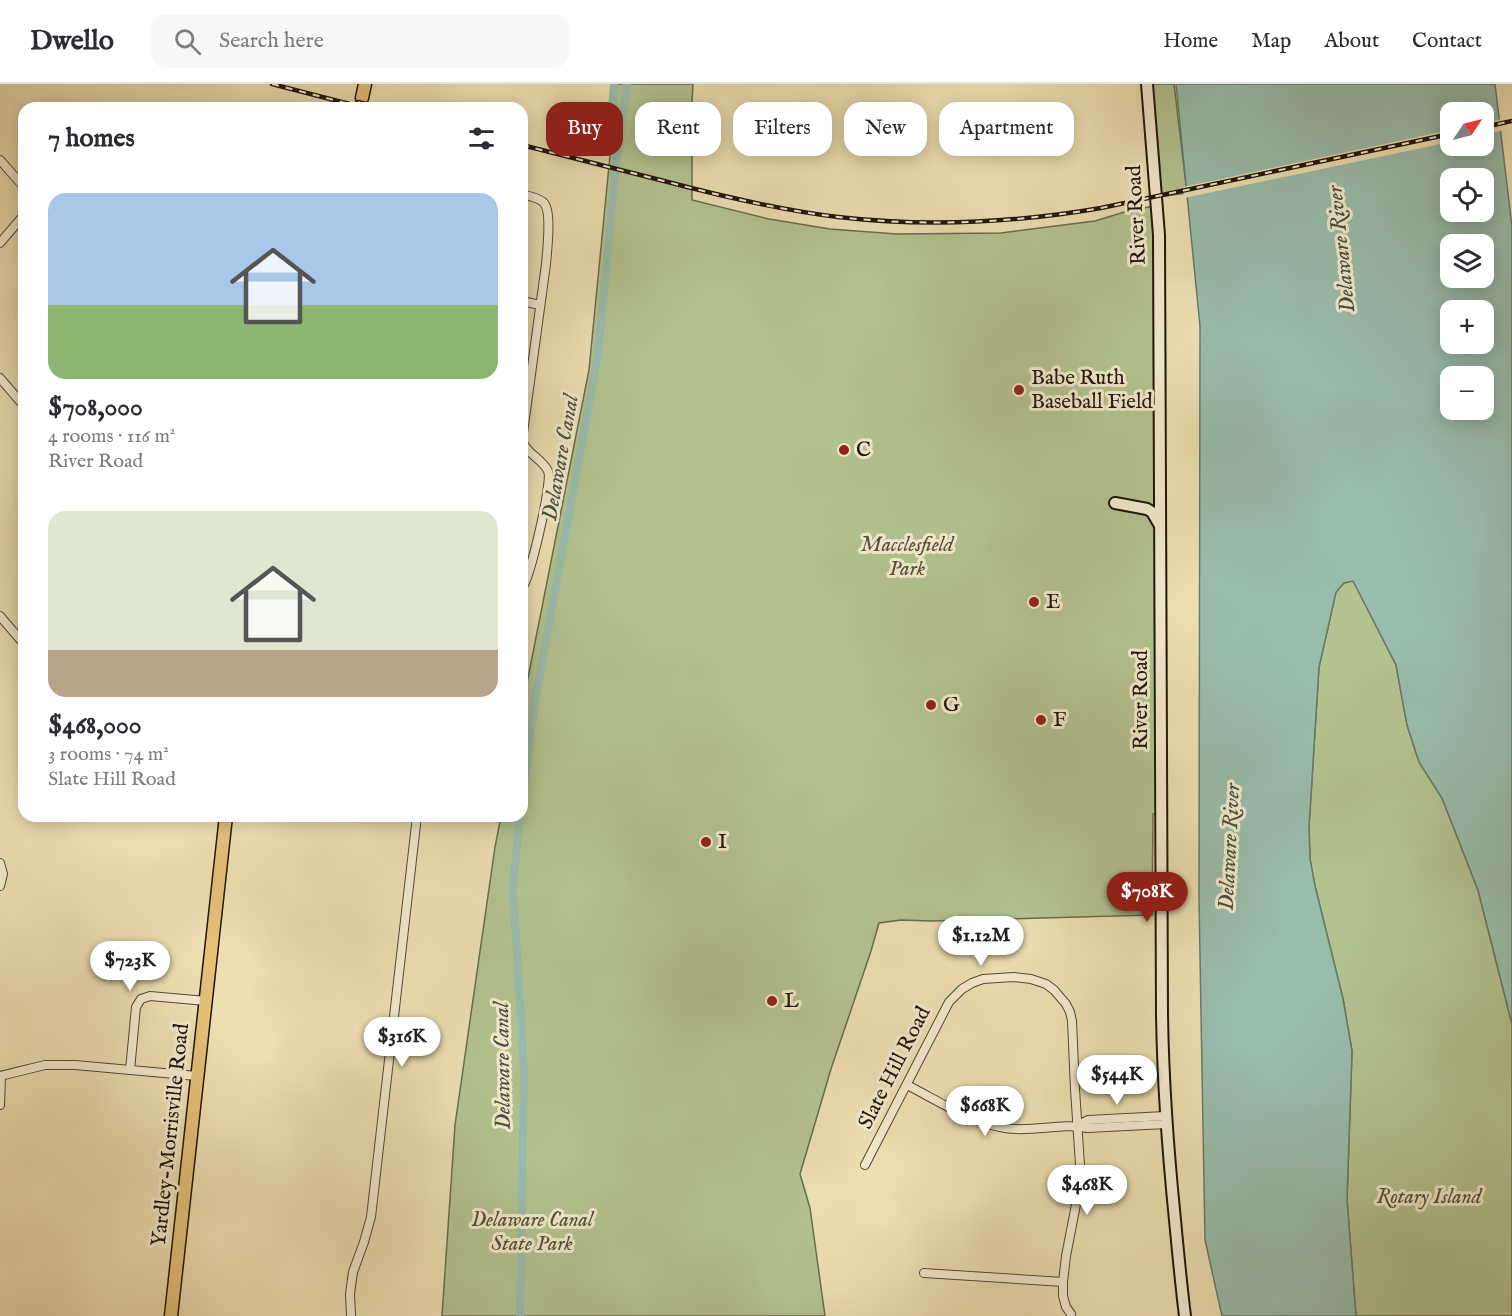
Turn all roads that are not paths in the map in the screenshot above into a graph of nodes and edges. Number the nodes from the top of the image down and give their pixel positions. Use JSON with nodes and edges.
{"nodes":[{"id":1,"x":365,"y":84,"type":"edge"},
{"id":2,"x":1147,"y":84,"type":"edge"},
{"id":3,"x":362,"y":98,"type":"tunnel mouth"},
{"id":4,"x":0,"y":160,"type":"edge"},
{"id":5,"x":18,"y":180,"type":"edge"},
{"id":6,"x":528,"y":196,"type":"edge"},
{"id":7,"x":18,"y":222,"type":"edge"},
{"id":8,"x":0,"y":243,"type":"edge"},
{"id":9,"x":528,"y":302,"type":"edge"},
{"id":10,"x":540,"y":305,"type":"junction"},
{"id":11,"x":0,"y":378,"type":"edge"},
{"id":12,"x":528,"y":395,"type":"edge"},
{"id":13,"x":18,"y":399,"type":"edge"},
{"id":14,"x":528,"y":450,"type":"edge"},
{"id":15,"x":1160,"y":503,"type":"junction"},
{"id":16,"x":1160,"y":527,"type":"junction"},
{"id":17,"x":528,"y":577,"type":"edge"},
{"id":18,"x":0,"y":616,"type":"edge"},
{"id":19,"x":18,"y":637,"type":"edge"},
{"id":20,"x":225,"y":822,"type":"edge"},
{"id":21,"x":416,"y":822,"type":"edge"},
{"id":22,"x":1,"y":865,"type":"edge"},
{"id":23,"x":0,"y":886,"type":"edge"},
{"id":24,"x":206,"y":1001,"type":"junction"},
{"id":25,"x":130,"y":1070,"type":"junction"},
{"id":26,"x":0,"y":1076,"type":"edge"},
{"id":27,"x":197,"y":1076,"type":"junction"},
{"id":28,"x":907,"y":1084,"type":"junction"},
{"id":29,"x":0,"y":1105,"type":"edge"},
{"id":30,"x":1165,"y":1120,"type":"junction"},
{"id":31,"x":1077,"y":1126,"type":"junction"},
{"id":32,"x":865,"y":1166,"type":"dead end"},
{"id":33,"x":924,"y":1273,"type":"dead end"},
{"id":34,"x":1063,"y":1282,"type":"junction"},
{"id":35,"x":1071,"y":1314,"type":"dead end"},
{"id":36,"x":171,"y":1316,"type":"edge"},
{"id":37,"x":351,"y":1316,"type":"edge"},
{"id":38,"x":1185,"y":1316,"type":"edge"}],
"edges":[{"from":1,"to":3,"type":"main road"},
{"from":2,"to":15,"type":"main road","name":"River Road"},
{"from":4,"to":5,"type":"street"},
{"from":6,"to":10,"type":"street"},
{"from":7,"to":8,"type":"street"},
{"from":9,"to":10,"type":"street"},
{"from":10,"to":12,"type":"street"},
{"from":11,"to":13,"type":"street"},
{"from":14,"to":17,"type":"street"},
{"from":15,"to":16,"type":"main road","name":"River Road"},
{"from":15,"to":16,"type":"main road"},
{"from":16,"to":30,"type":"main road","name":"River Road"},
{"from":18,"to":19,"type":"street"},
{"from":20,"to":24,"type":"main road","name":"Yardley-Morrisville Road"},
{"from":21,"to":37,"type":"street"},
{"from":22,"to":23,"type":"street"},
{"from":24,"to":25,"type":"street"},
{"from":24,"to":27,"type":"main road","name":"Yardley-Morrisville Road"},
{"from":25,"to":26,"type":"street"},
{"from":25,"to":27,"type":"street"},
{"from":26,"to":29,"type":"street"},
{"from":27,"to":36,"type":"main road","name":"Yardley-Morrisville Road"},
{"from":28,"to":31,"type":"street"},
{"from":28,"to":31,"type":"street","name":"Slate Hill Road"},
{"from":28,"to":32,"type":"street","name":"Slate Hill Road"},
{"from":30,"to":31,"type":"street"},
{"from":30,"to":38,"type":"main road","name":"River Road"},
{"from":31,"to":34,"type":"street","name":"Slate Hill Road"},
{"from":33,"to":34,"type":"street"},
{"from":34,"to":35,"type":"street","name":"Slate Hill Road"}]}
